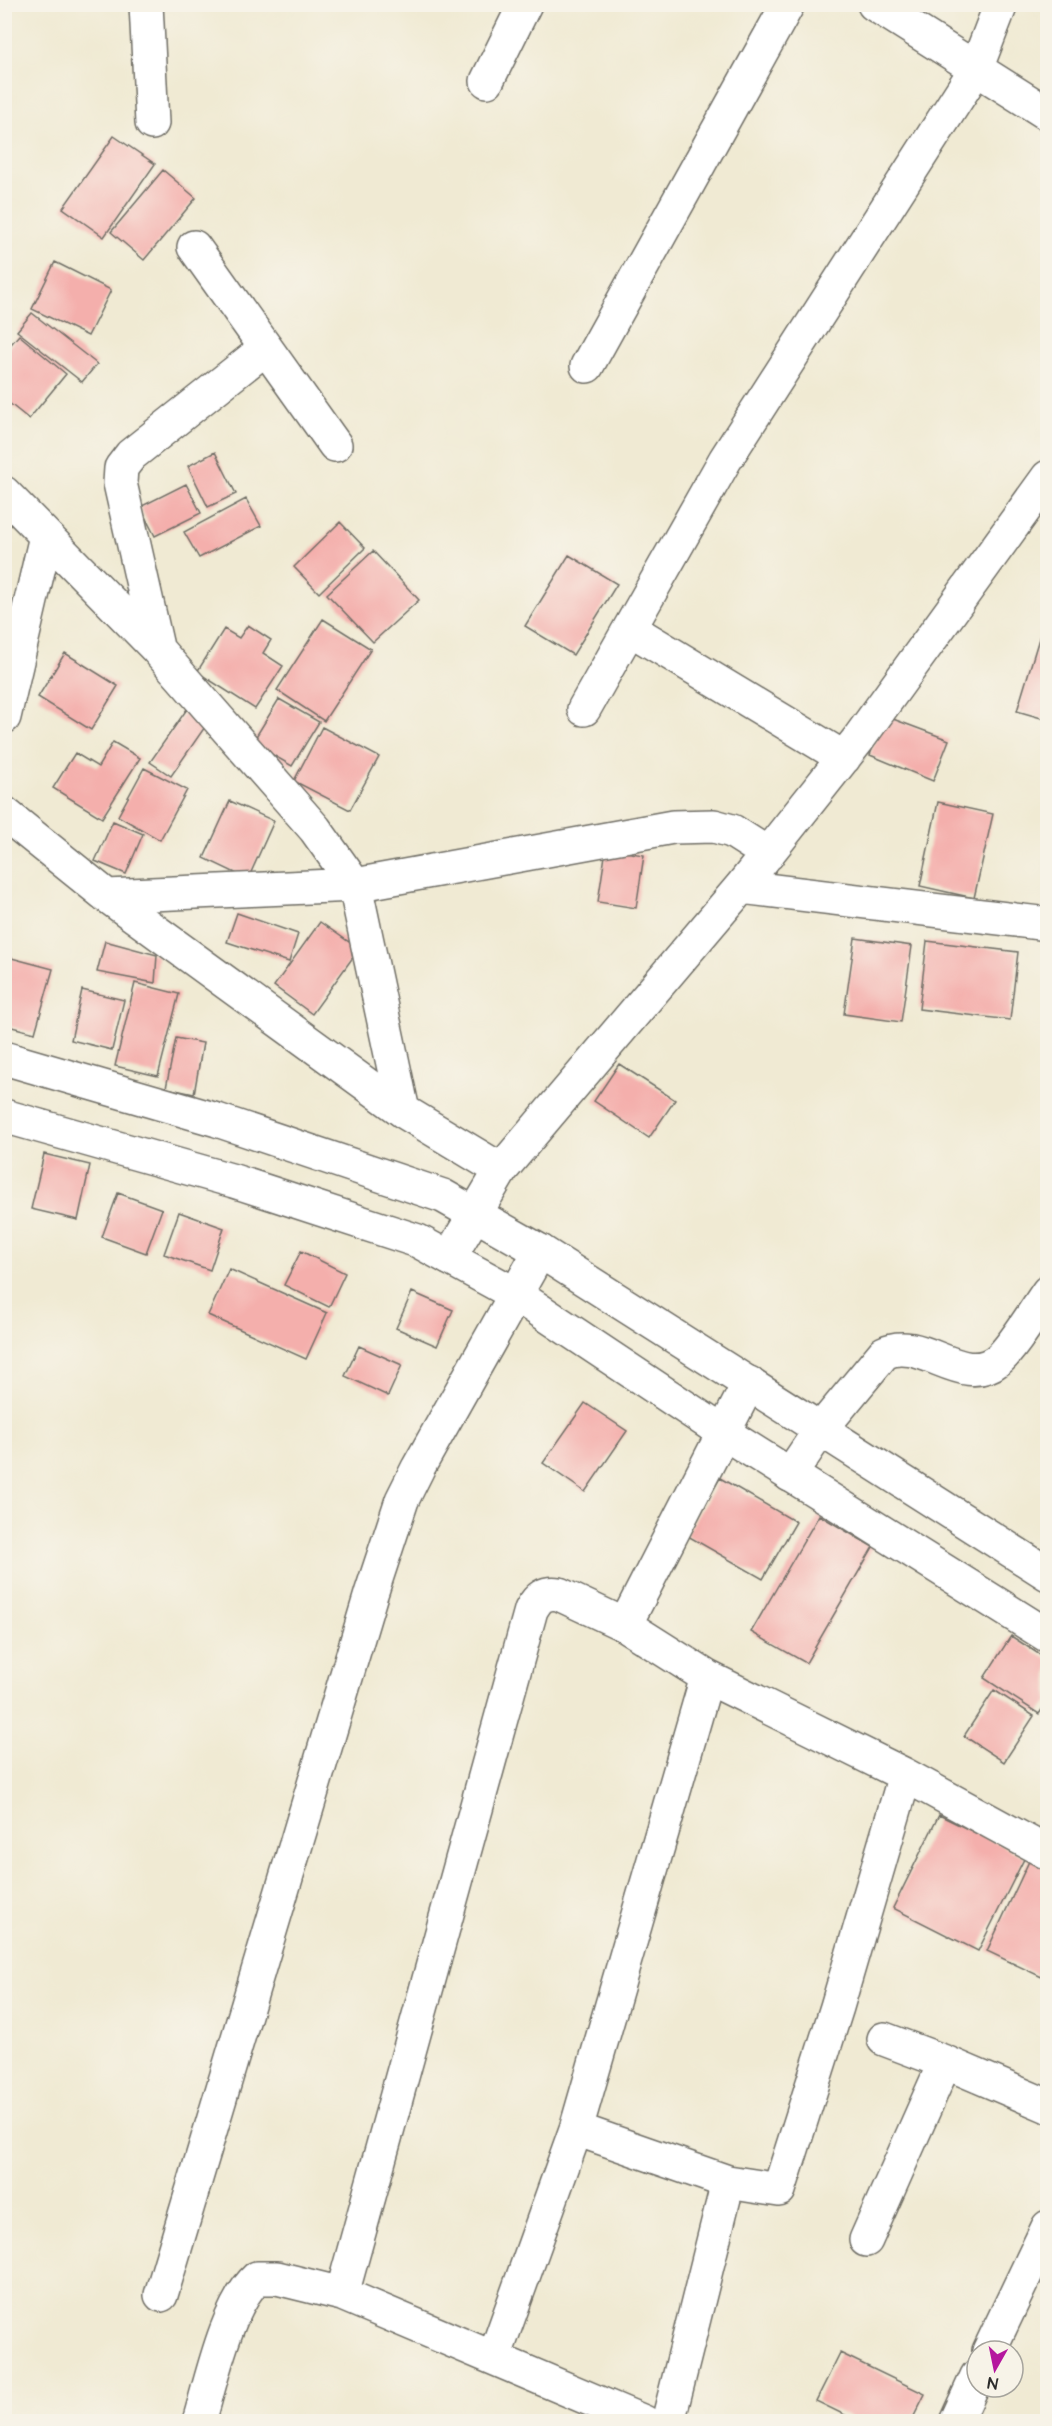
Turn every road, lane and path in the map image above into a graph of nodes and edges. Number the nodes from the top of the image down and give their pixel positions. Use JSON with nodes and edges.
{"nodes":[{"id":1,"x":146,"y":4,"type":"edge"},
{"id":2,"x":525,"y":4,"type":"edge"},
{"id":3,"x":788,"y":4,"type":"edge"},
{"id":4,"x":874,"y":4,"type":"edge"},
{"id":5,"x":1000,"y":4,"type":"edge"},
{"id":6,"x":976,"y":69,"type":"junction"},
{"id":7,"x":487,"y":81,"type":"dead end"},
{"id":8,"x":1047,"y":114,"type":"edge"},
{"id":9,"x":152,"y":123,"type":"dead end"},
{"id":10,"x":194,"y":247,"type":"dead end"},
{"id":11,"x":266,"y":348,"type":"junction"},
{"id":12,"x":587,"y":366,"type":"dead end"},
{"id":13,"x":335,"y":445,"type":"dead end"},
{"id":14,"x":1047,"y":477,"type":"edge"},
{"id":15,"x":4,"y":493,"type":"edge"},
{"id":16,"x":46,"y":536,"type":"junction"},
{"id":17,"x":630,"y":629,"type":"junction"},
{"id":18,"x":157,"y":649,"type":"junction"},
{"id":19,"x":584,"y":709,"type":"dead end"},
{"id":20,"x":4,"y":717,"type":"edge"},
{"id":21,"x":844,"y":758,"type":"junction"},
{"id":22,"x":4,"y":813,"type":"edge"},
{"id":23,"x":768,"y":854,"type":"junction"},
{"id":24,"x":355,"y":885,"type":"junction"},
{"id":25,"x":741,"y":887,"type":"junction"},
{"id":26,"x":107,"y":896,"type":"junction"},
{"id":27,"x":1047,"y":924,"type":"edge"},
{"id":28,"x":4,"y":1058,"type":"edge"},
{"id":29,"x":403,"y":1111,"type":"junction"},
{"id":30,"x":4,"y":1116,"type":"edge"},
{"id":31,"x":501,"y":1170,"type":"junction"},
{"id":32,"x":473,"y":1215,"type":"junction"},
{"id":33,"x":540,"y":1251,"type":"junction"},
{"id":34,"x":449,"y":1258,"type":"junction"},
{"id":35,"x":1047,"y":1293,"type":"edge"},
{"id":36,"x":515,"y":1294,"type":"junction"},
{"id":37,"x":749,"y":1383,"type":"junction"},
{"id":38,"x":821,"y":1429,"type":"junction"},
{"id":39,"x":724,"y":1433,"type":"junction"},
{"id":40,"x":790,"y":1475,"type":"junction"},
{"id":41,"x":1047,"y":1574,"type":"edge"},
{"id":42,"x":625,"y":1625,"type":"junction"},
{"id":43,"x":1047,"y":1636,"type":"edge"},
{"id":44,"x":707,"y":1677,"type":"junction"},
{"id":45,"x":904,"y":1775,"type":"junction"},
{"id":46,"x":1047,"y":1853,"type":"edge"},
{"id":47,"x":884,"y":2039,"type":"dead end"},
{"id":48,"x":945,"y":2062,"type":"junction"},
{"id":49,"x":1047,"y":2106,"type":"edge"},
{"id":50,"x":576,"y":2128,"type":"junction"},
{"id":51,"x":728,"y":2182,"type":"junction"},
{"id":52,"x":1047,"y":2227,"type":"edge"},
{"id":53,"x":866,"y":2240,"type":"dead end"},
{"id":54,"x":342,"y":2294,"type":"junction"},
{"id":55,"x":161,"y":2295,"type":"dead end"},
{"id":56,"x":995,"y":2339,"type":"edge"},
{"id":57,"x":494,"y":2358,"type":"junction"},
{"id":58,"x":966,"y":2399,"type":"edge"},
{"id":59,"x":633,"y":2419,"type":"edge"},
{"id":60,"x":199,"y":2421,"type":"edge"},
{"id":61,"x":668,"y":2421,"type":"edge"},
{"id":62,"x":956,"y":2421,"type":"edge"}],
"edges":[{"from":1,"to":9,"type":"street"},
{"from":2,"to":7,"type":"street"},
{"from":3,"to":12,"type":"street"},
{"from":4,"to":6,"type":"street"},
{"from":5,"to":6,"type":"street"},
{"from":6,"to":8,"type":"street"},
{"from":6,"to":17,"type":"street"},
{"from":10,"to":11,"type":"street"},
{"from":11,"to":13,"type":"street"},
{"from":11,"to":18,"type":"street"},
{"from":14,"to":21,"type":"street"},
{"from":15,"to":16,"type":"street"},
{"from":16,"to":18,"type":"street"},
{"from":16,"to":20,"type":"street"},
{"from":17,"to":19,"type":"street"},
{"from":17,"to":21,"type":"street"},
{"from":18,"to":24,"type":"street"},
{"from":21,"to":23,"type":"street"},
{"from":22,"to":26,"type":"street"},
{"from":23,"to":24,"type":"street"},
{"from":23,"to":25,"type":"street"},
{"from":24,"to":26,"type":"street"},
{"from":24,"to":29,"type":"street"},
{"from":25,"to":27,"type":"street"},
{"from":25,"to":31,"type":"street"},
{"from":26,"to":29,"type":"street"},
{"from":28,"to":32,"type":"street"},
{"from":29,"to":31,"type":"street"},
{"from":30,"to":34,"type":"street"},
{"from":31,"to":32,"type":"street"},
{"from":32,"to":33,"type":"street"},
{"from":32,"to":34,"type":"street"},
{"from":33,"to":36,"type":"street"},
{"from":33,"to":37,"type":"street"},
{"from":34,"to":36,"type":"street"},
{"from":35,"to":38,"type":"street"},
{"from":36,"to":39,"type":"street"},
{"from":36,"to":55,"type":"street"},
{"from":37,"to":38,"type":"street"},
{"from":37,"to":39,"type":"street"},
{"from":38,"to":40,"type":"street"},
{"from":38,"to":41,"type":"street"},
{"from":39,"to":40,"type":"street"},
{"from":39,"to":42,"type":"street"},
{"from":40,"to":43,"type":"street"},
{"from":42,"to":44,"type":"street"},
{"from":42,"to":54,"type":"street"},
{"from":44,"to":45,"type":"street"},
{"from":44,"to":50,"type":"street"},
{"from":45,"to":46,"type":"street"},
{"from":45,"to":51,"type":"street"},
{"from":47,"to":48,"type":"street"},
{"from":48,"to":49,"type":"street"},
{"from":48,"to":53,"type":"street"},
{"from":50,"to":51,"type":"street"},
{"from":50,"to":57,"type":"street"},
{"from":51,"to":61,"type":"street"},
{"from":52,"to":56,"type":"street"},
{"from":54,"to":57,"type":"street"},
{"from":54,"to":60,"type":"street"},
{"from":57,"to":59,"type":"street"},
{"from":58,"to":62,"type":"street"}]}
